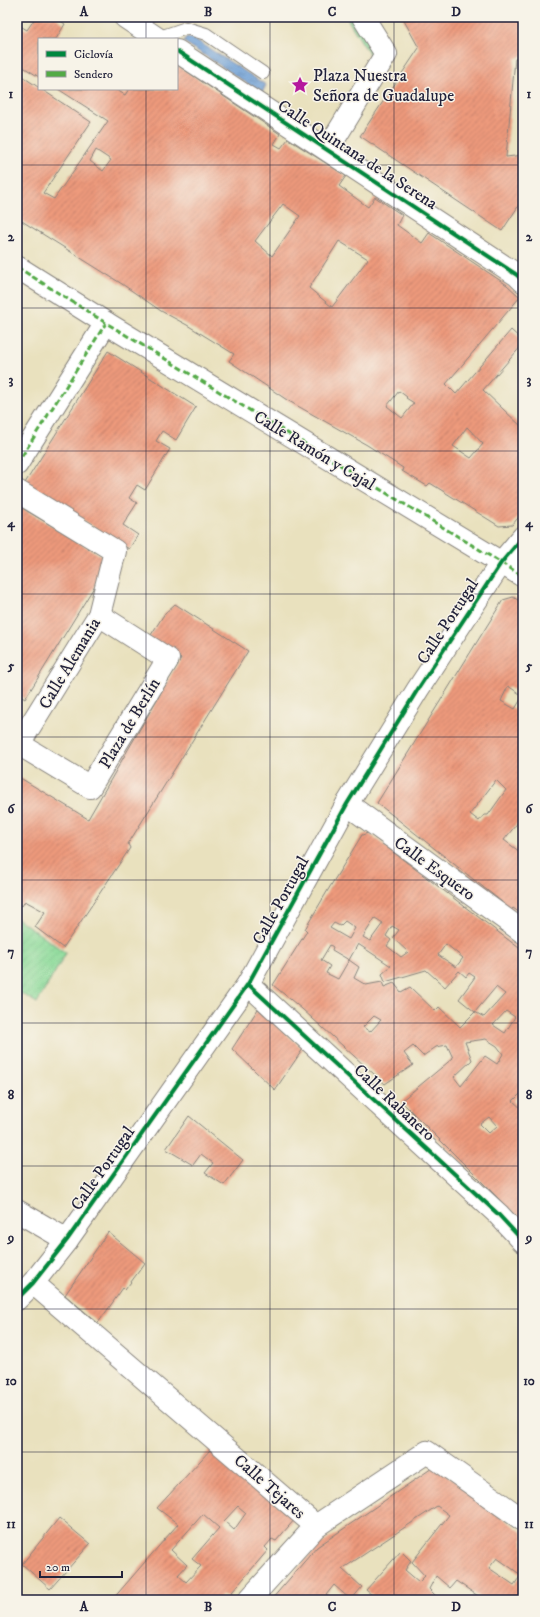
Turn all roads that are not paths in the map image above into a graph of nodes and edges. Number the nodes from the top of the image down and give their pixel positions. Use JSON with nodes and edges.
{"nodes":[{"id":1,"x":125,"y":17,"type":"edge"},
{"id":2,"x":363,"y":17,"type":"edge"},
{"id":3,"x":156,"y":38,"type":"edge"},
{"id":4,"x":161,"y":38,"type":"edge"},
{"id":5,"x":178,"y":52,"type":"edge"},
{"id":6,"x":263,"y":73,"type":"dead end"},
{"id":7,"x":328,"y":149,"type":"junction"},
{"id":8,"x":17,"y":267,"type":"edge"},
{"id":9,"x":523,"y":281,"type":"edge"},
{"id":10,"x":106,"y":323,"type":"junction"},
{"id":11,"x":17,"y":464,"type":"edge"},
{"id":12,"x":17,"y":491,"type":"edge"},
{"id":13,"x":523,"y":538,"type":"edge"},
{"id":14,"x":501,"y":563,"type":"junction"},
{"id":15,"x":523,"y":576,"type":"edge"},
{"id":16,"x":99,"y":615,"type":"junction"},
{"id":17,"x":18,"y":744,"type":"edge"},
{"id":18,"x":347,"y":804,"type":"junction"},
{"id":19,"x":523,"y":932,"type":"edge"},
{"id":20,"x":248,"y":984,"type":"junction"},
{"id":21,"x":17,"y":1211,"type":"edge"},
{"id":22,"x":67,"y":1240,"type":"junction"},
{"id":23,"x":523,"y":1241,"type":"edge"},
{"id":24,"x":33,"y":1283,"type":"junction"},
{"id":25,"x":17,"y":1298,"type":"edge"},
{"id":26,"x":523,"y":1520,"type":"edge"},
{"id":27,"x":316,"y":1526,"type":"junction"},
{"id":28,"x":248,"y":1600,"type":"edge"}],
"edges":[{"from":1,"to":3,"type":"street"},
{"from":2,"to":7,"type":"street"},
{"from":4,"to":6,"type":"lane"},
{"from":5,"to":7,"type":"street","name":"Calle Quintana de la Serena"},
{"from":7,"to":9,"type":"street","name":"Calle Quintana de la Serena"},
{"from":8,"to":10,"type":"street","name":"Calle Ramón y Cajal"},
{"from":10,"to":11,"type":"street"},
{"from":10,"to":14,"type":"street","name":"Calle Ramón y Cajal"},
{"from":12,"to":16,"type":"street","name":"Calle Alemania"},
{"from":13,"to":14,"type":"street","name":"Calle Portugal"},
{"from":14,"to":15,"type":"street","name":"Calle Ramón y Cajal"},
{"from":14,"to":18,"type":"street","name":"Calle Portugal"},
{"from":16,"to":17,"type":"street","name":"Calle Alemania"},
{"from":16,"to":17,"type":"street","name":"Plaza de Berlín"},
{"from":18,"to":19,"type":"street","name":"Calle Esquero"},
{"from":18,"to":20,"type":"street","name":"Calle Portugal"},
{"from":20,"to":22,"type":"street","name":"Calle Portugal"},
{"from":20,"to":23,"type":"street","name":"Calle Rabanero"},
{"from":21,"to":22,"type":"street"},
{"from":22,"to":24,"type":"street","name":"Calle Portugal"},
{"from":24,"to":25,"type":"street","name":"Calle Portugal"},
{"from":24,"to":27,"type":"street","name":"Calle Tejares"},
{"from":26,"to":27,"type":"street","name":"Calle Tejares"},
{"from":27,"to":28,"type":"street"}]}
